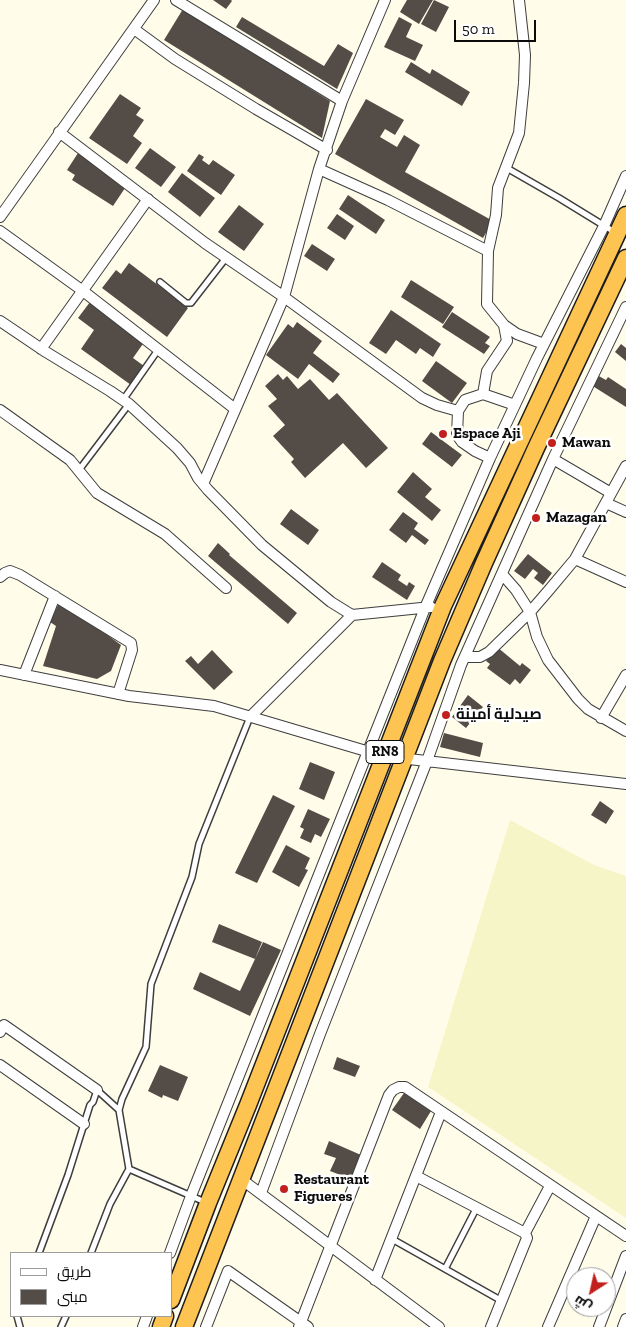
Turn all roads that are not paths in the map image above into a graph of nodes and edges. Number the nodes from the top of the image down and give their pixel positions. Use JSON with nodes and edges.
{"nodes":[{"id":1,"x":154,"y":0,"type":"edge"},
{"id":2,"x":176,"y":0,"type":"edge"},
{"id":3,"x":519,"y":0,"type":"edge"},
{"id":4,"x":382,"y":1,"type":"edge"},
{"id":5,"x":134,"y":29,"type":"junction"},
{"id":6,"x":342,"y":101,"type":"junction"},
{"id":7,"x":60,"y":132,"type":"junction"},
{"id":8,"x":326,"y":150,"type":"junction"},
{"id":9,"x":505,"y":167,"type":"junction"},
{"id":10,"x":319,"y":169,"type":"junction"},
{"id":11,"x":626,"y":176,"type":"edge"},
{"id":12,"x":148,"y":199,"type":"junction"},
{"id":13,"x":626,"y":215,"type":"edge"},
{"id":14,"x":0,"y":217,"type":"edge"},
{"id":15,"x":611,"y":230,"type":"junction"},
{"id":16,"x":0,"y":231,"type":"edge"},
{"id":17,"x":488,"y":251,"type":"junction"},
{"id":18,"x":226,"y":257,"type":"junction"},
{"id":19,"x":626,"y":258,"type":"edge"},
{"id":20,"x":160,"y":282,"type":"dead end"},
{"id":21,"x":83,"y":291,"type":"junction"},
{"id":22,"x":284,"y":297,"type":"junction"},
{"id":23,"x":626,"y":307,"type":"edge"},
{"id":24,"x":0,"y":321,"type":"edge"},
{"id":25,"x":504,"y":325,"type":"junction"},
{"id":26,"x":544,"y":344,"type":"junction"},
{"id":27,"x":41,"y":349,"type":"junction"},
{"id":28,"x":158,"y":350,"type":"junction"},
{"id":29,"x":483,"y":394,"type":"junction"},
{"id":30,"x":126,"y":402,"type":"junction"},
{"id":31,"x":515,"y":405,"type":"junction"},
{"id":32,"x":235,"y":409,"type":"junction"},
{"id":33,"x":0,"y":410,"type":"edge"},
{"id":34,"x":458,"y":411,"type":"junction"},
{"id":35,"x":490,"y":458,"type":"junction"},
{"id":36,"x":553,"y":459,"type":"junction"},
{"id":37,"x":625,"y":469,"type":"edge"},
{"id":38,"x":79,"y":470,"type":"junction"},
{"id":39,"x":203,"y":484,"type":"junction"},
{"id":40,"x":608,"y":498,"type":"junction"},
{"id":41,"x":626,"y":512,"type":"edge"},
{"id":42,"x":575,"y":559,"type":"junction"},
{"id":43,"x":502,"y":574,"type":"junction"},
{"id":44,"x":0,"y":577,"type":"edge"},
{"id":45,"x":626,"y":582,"type":"edge"},
{"id":46,"x":226,"y":588,"type":"dead end"},
{"id":47,"x":55,"y":596,"type":"junction"},
{"id":48,"x":443,"y":606,"type":"junction"},
{"id":49,"x":425,"y":608,"type":"junction"},
{"id":50,"x":530,"y":612,"type":"junction"},
{"id":51,"x":352,"y":615,"type":"junction"},
{"id":52,"x":465,"y":657,"type":"junction"},
{"id":53,"x":0,"y":670,"type":"edge"},
{"id":54,"x":24,"y":675,"type":"junction"},
{"id":55,"x":626,"y":675,"type":"edge"},
{"id":56,"x":118,"y":694,"type":"junction"},
{"id":57,"x":250,"y":717,"type":"junction"},
{"id":58,"x":601,"y":718,"type":"junction"},
{"id":59,"x":626,"y":731,"type":"edge"},
{"id":60,"x":376,"y":754,"type":"junction"},
{"id":61,"x":403,"y":758,"type":"junction"},
{"id":62,"x":427,"y":761,"type":"junction"},
{"id":63,"x":626,"y":784,"type":"edge"},
{"id":64,"x":0,"y":1032,"type":"edge"},
{"id":65,"x":0,"y":1065,"type":"edge"},
{"id":66,"x":97,"y":1090,"type":"junction"},
{"id":67,"x":119,"y":1110,"type":"junction"},
{"id":68,"x":441,"y":1112,"type":"junction"},
{"id":69,"x":84,"y":1124,"type":"junction"},
{"id":70,"x":129,"y":1169,"type":"junction"},
{"id":71,"x":416,"y":1176,"type":"junction"},
{"id":72,"x":241,"y":1179,"type":"junction"},
{"id":73,"x":550,"y":1186,"type":"junction"},
{"id":74,"x":261,"y":1193,"type":"junction"},
{"id":75,"x":191,"y":1196,"type":"junction"},
{"id":76,"x":208,"y":1203,"type":"junction"},
{"id":77,"x":477,"y":1207,"type":"junction"},
{"id":78,"x":596,"y":1216,"type":"junction"},
{"id":79,"x":526,"y":1233,"type":"junction"},
{"id":80,"x":626,"y":1236,"type":"edge"},
{"id":81,"x":392,"y":1239,"type":"junction"},
{"id":82,"x":330,"y":1244,"type":"junction"},
{"id":83,"x":39,"y":1252,"type":"edge"},
{"id":84,"x":91,"y":1252,"type":"edge"},
{"id":85,"x":170,"y":1252,"type":"edge"},
{"id":86,"x":626,"y":1256,"type":"edge"},
{"id":87,"x":210,"y":1260,"type":"junction"},
{"id":88,"x":445,"y":1268,"type":"junction"},
{"id":89,"x":228,"y":1271,"type":"junction"},
{"id":90,"x":375,"y":1280,"type":"junction"},
{"id":91,"x":172,"y":1297,"type":"edge"},
{"id":92,"x":502,"y":1301,"type":"junction"},
{"id":93,"x":626,"y":1319,"type":"edge"},
{"id":94,"x":303,"y":1325,"type":"edge"},
{"id":95,"x":184,"y":1327,"type":"edge"},
{"id":96,"x":206,"y":1327,"type":"edge"},
{"id":97,"x":439,"y":1327,"type":"edge"},
{"id":98,"x":491,"y":1327,"type":"edge"},
{"id":99,"x":548,"y":1327,"type":"edge"},
{"id":100,"x":599,"y":1327,"type":"edge"},
{"id":101,"x":623,"y":1327,"type":"edge"}],
"edges":[{"from":1,"to":5,"type":"street"},
{"from":2,"to":6,"type":"street"},
{"from":3,"to":9,"type":"street"},
{"from":4,"to":6,"type":"street"},
{"from":5,"to":7,"type":"street"},
{"from":5,"to":8,"type":"street"},
{"from":6,"to":8,"type":"street"},
{"from":7,"to":12,"type":"street"},
{"from":7,"to":14,"type":"street"},
{"from":8,"to":10,"type":"street"},
{"from":9,"to":15,"type":"lane"},
{"from":9,"to":17,"type":"street"},
{"from":10,"to":17,"type":"street"},
{"from":10,"to":22,"type":"street"},
{"from":11,"to":15,"type":"street"},
{"from":12,"to":18,"type":"street"},
{"from":12,"to":21,"type":"street"},
{"from":13,"to":15,"type":"highway","number":"RN8"},
{"from":15,"to":26,"type":"street"},
{"from":15,"to":48,"type":"highway","number":"RN8"},
{"from":16,"to":21,"type":"street"},
{"from":17,"to":25,"type":"street"},
{"from":18,"to":20,"type":"lane"},
{"from":18,"to":22,"type":"street"},
{"from":19,"to":61,"type":"highway","number":"RN8"},
{"from":21,"to":27,"type":"street"},
{"from":21,"to":28,"type":"street"},
{"from":22,"to":32,"type":"street"},
{"from":22,"to":34,"type":"street"},
{"from":23,"to":36,"type":"street"},
{"from":24,"to":27,"type":"street"},
{"from":25,"to":26,"type":"street"},
{"from":25,"to":29,"type":"street"},
{"from":26,"to":31,"type":"street"},
{"from":27,"to":30,"type":"street"},
{"from":28,"to":30,"type":"lane"},
{"from":28,"to":32,"type":"street"},
{"from":29,"to":31,"type":"street"},
{"from":29,"to":34,"type":"street"},
{"from":30,"to":38,"type":"lane"},
{"from":30,"to":39,"type":"street"},
{"from":31,"to":35,"type":"street"},
{"from":32,"to":39,"type":"street"},
{"from":33,"to":38,"type":"street"},
{"from":34,"to":35,"type":"street"},
{"from":35,"to":49,"type":"street"},
{"from":36,"to":40,"type":"street"},
{"from":36,"to":43,"type":"street"},
{"from":37,"to":40,"type":"street"},
{"from":38,"to":46,"type":"street"},
{"from":39,"to":51,"type":"street"},
{"from":40,"to":41,"type":"street"},
{"from":40,"to":42,"type":"street"},
{"from":42,"to":45,"type":"street"},
{"from":42,"to":50,"type":"street"},
{"from":43,"to":50,"type":"street"},
{"from":43,"to":52,"type":"street"},
{"from":44,"to":47,"type":"street"},
{"from":47,"to":54,"type":"street"},
{"from":47,"to":56,"type":"street"},
{"from":48,"to":49,"type":"street"},
{"from":48,"to":60,"type":"highway","number":"RN8"},
{"from":49,"to":51,"type":"street"},
{"from":49,"to":60,"type":"street"},
{"from":50,"to":52,"type":"street"},
{"from":50,"to":58,"type":"street"},
{"from":51,"to":57,"type":"street"},
{"from":52,"to":62,"type":"street"},
{"from":53,"to":54,"type":"street"},
{"from":54,"to":56,"type":"street"},
{"from":55,"to":58,"type":"street"},
{"from":56,"to":57,"type":"street"},
{"from":57,"to":60,"type":"street"},
{"from":57,"to":67,"type":"lane"},
{"from":58,"to":59,"type":"street"},
{"from":60,"to":61,"type":"street"},
{"from":60,"to":75,"type":"street"},
{"from":60,"to":76,"type":"highway","number":"RN8"},
{"from":61,"to":62,"type":"street"},
{"from":61,"to":72,"type":"highway","number":"RN8"},
{"from":62,"to":63,"type":"street"},
{"from":62,"to":74,"type":"street"},
{"from":64,"to":66,"type":"street"},
{"from":65,"to":69,"type":"street"},
{"from":66,"to":67,"type":"lane"},
{"from":66,"to":69,"type":"lane"},
{"from":67,"to":70,"type":"lane"},
{"from":68,"to":71,"type":"street"},
{"from":68,"to":73,"type":"street"},
{"from":68,"to":82,"type":"street"},
{"from":69,"to":83,"type":"lane"},
{"from":70,"to":75,"type":"lane"},
{"from":70,"to":84,"type":"lane"},
{"from":71,"to":77,"type":"street"},
{"from":71,"to":81,"type":"street"},
{"from":72,"to":74,"type":"street"},
{"from":72,"to":87,"type":"highway","number":"RN8"},
{"from":73,"to":78,"type":"street"},
{"from":73,"to":79,"type":"street"},
{"from":74,"to":82,"type":"street"},
{"from":75,"to":76,"type":"lane"},
{"from":75,"to":85,"type":"street"},
{"from":76,"to":91,"type":"highway","number":"RN8"},
{"from":77,"to":79,"type":"street"},
{"from":77,"to":88,"type":"lane"},
{"from":78,"to":80,"type":"street"},
{"from":78,"to":99,"type":"street"},
{"from":79,"to":92,"type":"street"},
{"from":81,"to":88,"type":"lane"},
{"from":81,"to":90,"type":"street"},
{"from":82,"to":90,"type":"street"},
{"from":82,"to":94,"type":"street"},
{"from":86,"to":100,"type":"street"},
{"from":87,"to":89,"type":"street"},
{"from":87,"to":95,"type":"highway","number":"RN8"},
{"from":88,"to":92,"type":"lane"},
{"from":89,"to":94,"type":"street"},
{"from":89,"to":96,"type":"street"},
{"from":90,"to":97,"type":"street"},
{"from":92,"to":98,"type":"street"},
{"from":93,"to":101,"type":"street"}]}
